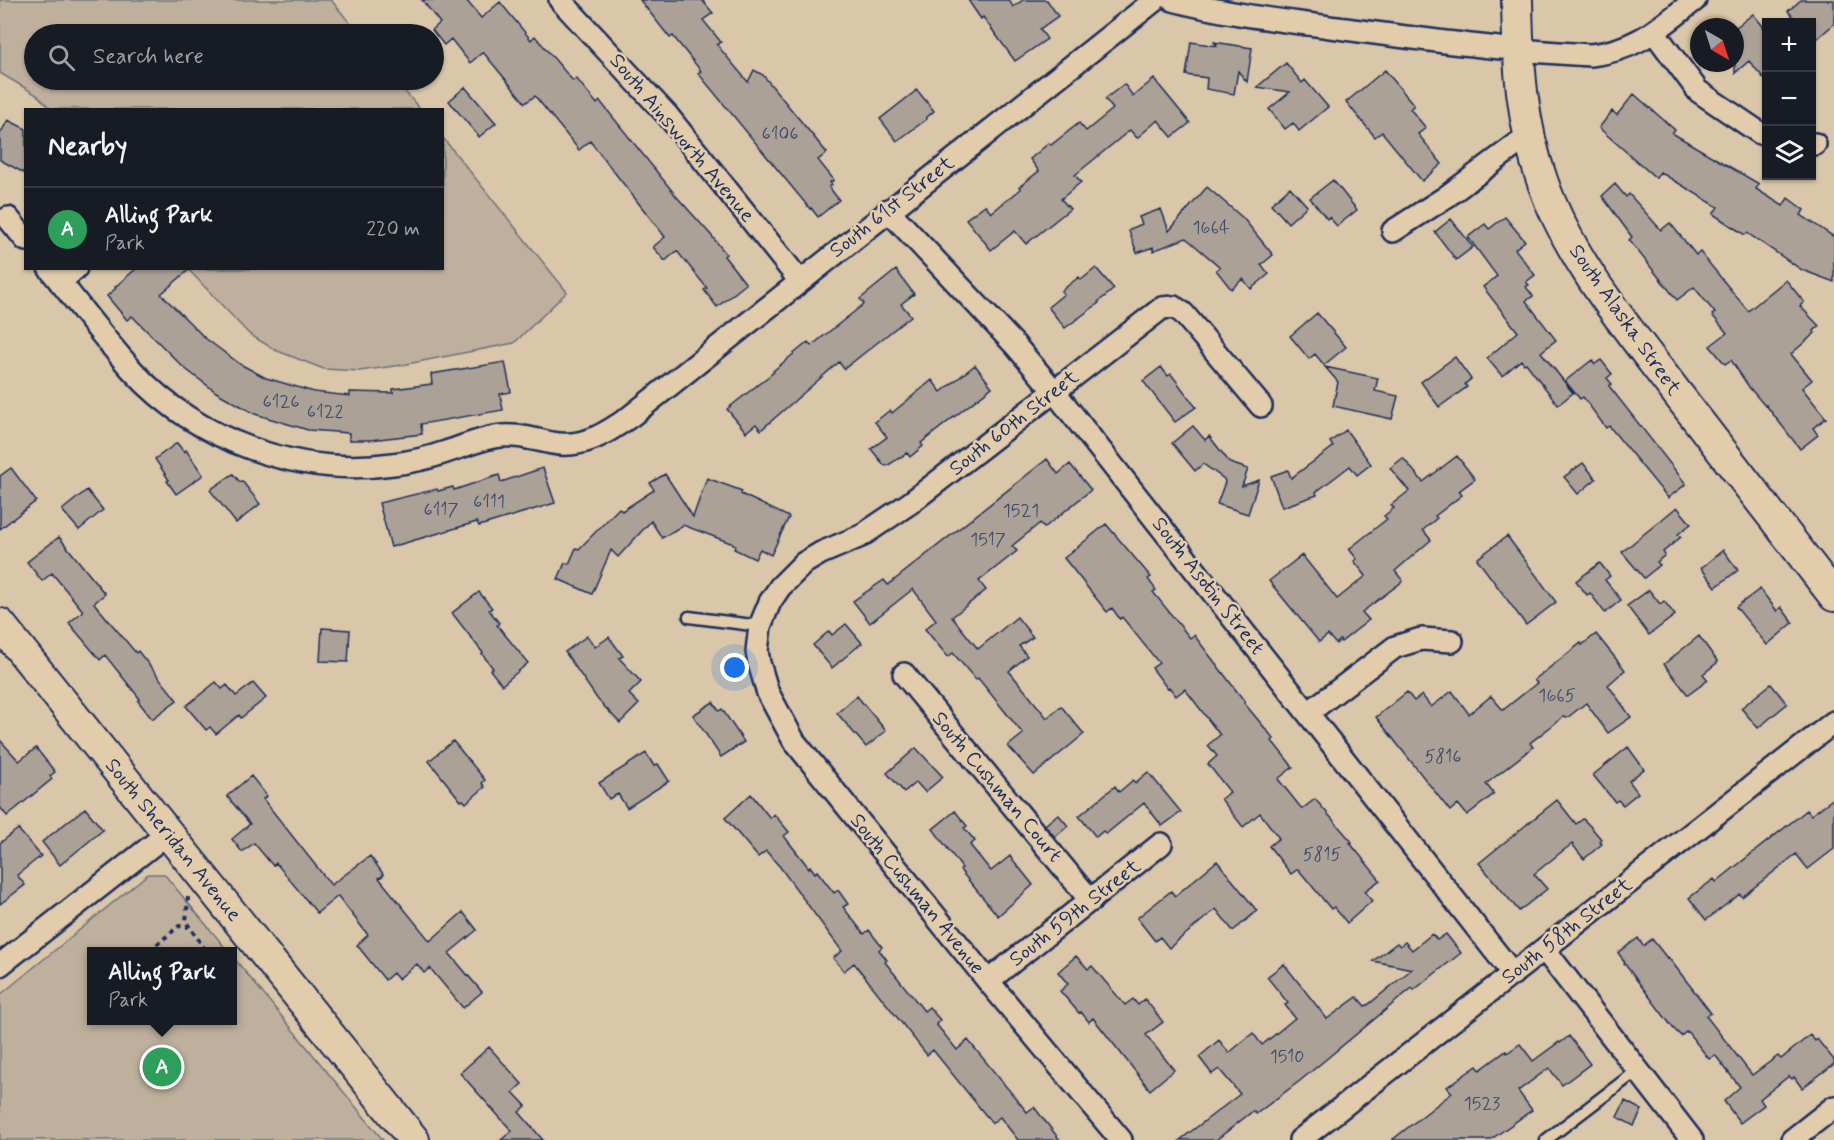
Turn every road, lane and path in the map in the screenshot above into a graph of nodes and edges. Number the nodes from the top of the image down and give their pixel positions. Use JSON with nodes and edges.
{"nodes":[{"id":1,"x":560,"y":0,"type":"edge"},
{"id":2,"x":1155,"y":0,"type":"edge"},
{"id":3,"x":1173,"y":0,"type":"edge"},
{"id":4,"x":1516,"y":0,"type":"edge"},
{"id":5,"x":1695,"y":0,"type":"edge"},
{"id":6,"x":1654,"y":32,"type":"junction"},
{"id":7,"x":1517,"y":50,"type":"junction"},
{"id":8,"x":1762,"y":134,"type":"edge"},
{"id":9,"x":1528,"y":136,"type":"junction"},
{"id":10,"x":888,"y":210,"type":"junction"},
{"id":11,"x":8,"y":218,"type":"dead end"},
{"id":12,"x":1393,"y":231,"type":"dead end"},
{"id":13,"x":24,"y":238,"type":"edge"},
{"id":14,"x":62,"y":273,"type":"edge"},
{"id":15,"x":800,"y":281,"type":"junction"},
{"id":16,"x":1054,"y":391,"type":"junction"},
{"id":17,"x":1261,"y":405,"type":"dead end"},
{"id":18,"x":1834,"y":596,"type":"edge"},
{"id":19,"x":688,"y":617,"type":"dead end"},
{"id":20,"x":0,"y":624,"type":"edge"},
{"id":21,"x":760,"y":626,"type":"junction"},
{"id":22,"x":1452,"y":641,"type":"dead end"},
{"id":23,"x":904,"y":674,"type":"dead end"},
{"id":24,"x":1308,"y":713,"type":"junction"},
{"id":25,"x":1834,"y":722,"type":"edge"},
{"id":26,"x":168,"y":833,"type":"junction"},
{"id":27,"x":1161,"y":844,"type":"dead end"},
{"id":28,"x":188,"y":888,"type":"dead end"},
{"id":29,"x":1091,"y":901,"type":"junction"},
{"id":30,"x":189,"y":928,"type":"junction"},
{"id":31,"x":154,"y":947,"type":"edge"},
{"id":32,"x":204,"y":947,"type":"edge"},
{"id":33,"x":1544,"y":949,"type":"junction"},
{"id":34,"x":0,"y":965,"type":"edge"},
{"id":35,"x":1513,"y":974,"type":"junction"},
{"id":36,"x":988,"y":981,"type":"junction"},
{"id":37,"x":1638,"y":1070,"type":"junction"},
{"id":38,"x":1834,"y":1107,"type":"edge"},
{"id":39,"x":414,"y":1140,"type":"edge"},
{"id":40,"x":1121,"y":1140,"type":"edge"},
{"id":41,"x":1300,"y":1140,"type":"edge"},
{"id":42,"x":1546,"y":1140,"type":"edge"},
{"id":43,"x":1692,"y":1140,"type":"edge"},
{"id":44,"x":1792,"y":1140,"type":"edge"}],
"edges":[{"from":1,"to":15,"type":"street","name":"South Ainsworth Avenue"},
{"from":2,"to":10,"type":"street","name":"South 61st Street"},
{"from":3,"to":7,"type":"street"},
{"from":4,"to":7,"type":"street","name":"South Alaska Street"},
{"from":5,"to":6,"type":"street"},
{"from":6,"to":7,"type":"street"},
{"from":6,"to":8,"type":"street"},
{"from":7,"to":9,"type":"street","name":"South Alaska Street"},
{"from":9,"to":12,"type":"street"},
{"from":9,"to":18,"type":"street","name":"South Alaska Street"},
{"from":10,"to":15,"type":"street","name":"South 61st Street"},
{"from":10,"to":16,"type":"street","name":"South Asotin Street"},
{"from":11,"to":13,"type":"street"},
{"from":14,"to":15,"type":"street","name":"South 61st Street"},
{"from":16,"to":17,"type":"street","name":"South 60th Street"},
{"from":16,"to":21,"type":"street","name":"South 60th Street"},
{"from":16,"to":24,"type":"street","name":"South Asotin Street"},
{"from":19,"to":21,"type":"lane"},
{"from":20,"to":26,"type":"street","name":"South Sheridan Avenue"},
{"from":21,"to":36,"type":"street","name":"South Cushman Avenue"},
{"from":22,"to":24,"type":"street"},
{"from":23,"to":29,"type":"street","name":"South Cushman Court"},
{"from":24,"to":35,"type":"street","name":"South Asotin Street"},
{"from":25,"to":33,"type":"street","name":"South 58th Street"},
{"from":26,"to":34,"type":"street"},
{"from":26,"to":39,"type":"street","name":"South Sheridan Avenue"},
{"from":27,"to":29,"type":"street","name":"South 59th Street"},
{"from":28,"to":30,"type":"path"},
{"from":29,"to":36,"type":"street","name":"South 59th Street"},
{"from":30,"to":31,"type":"path"},
{"from":30,"to":32,"type":"path"},
{"from":33,"to":35,"type":"street","name":"South 58th Street"},
{"from":33,"to":37,"type":"street"},
{"from":35,"to":41,"type":"street","name":"South 58th Street"},
{"from":36,"to":40,"type":"street","name":"South Cushman Avenue"},
{"from":37,"to":42,"type":"lane"},
{"from":37,"to":43,"type":"street"},
{"from":38,"to":44,"type":"street"}]}
